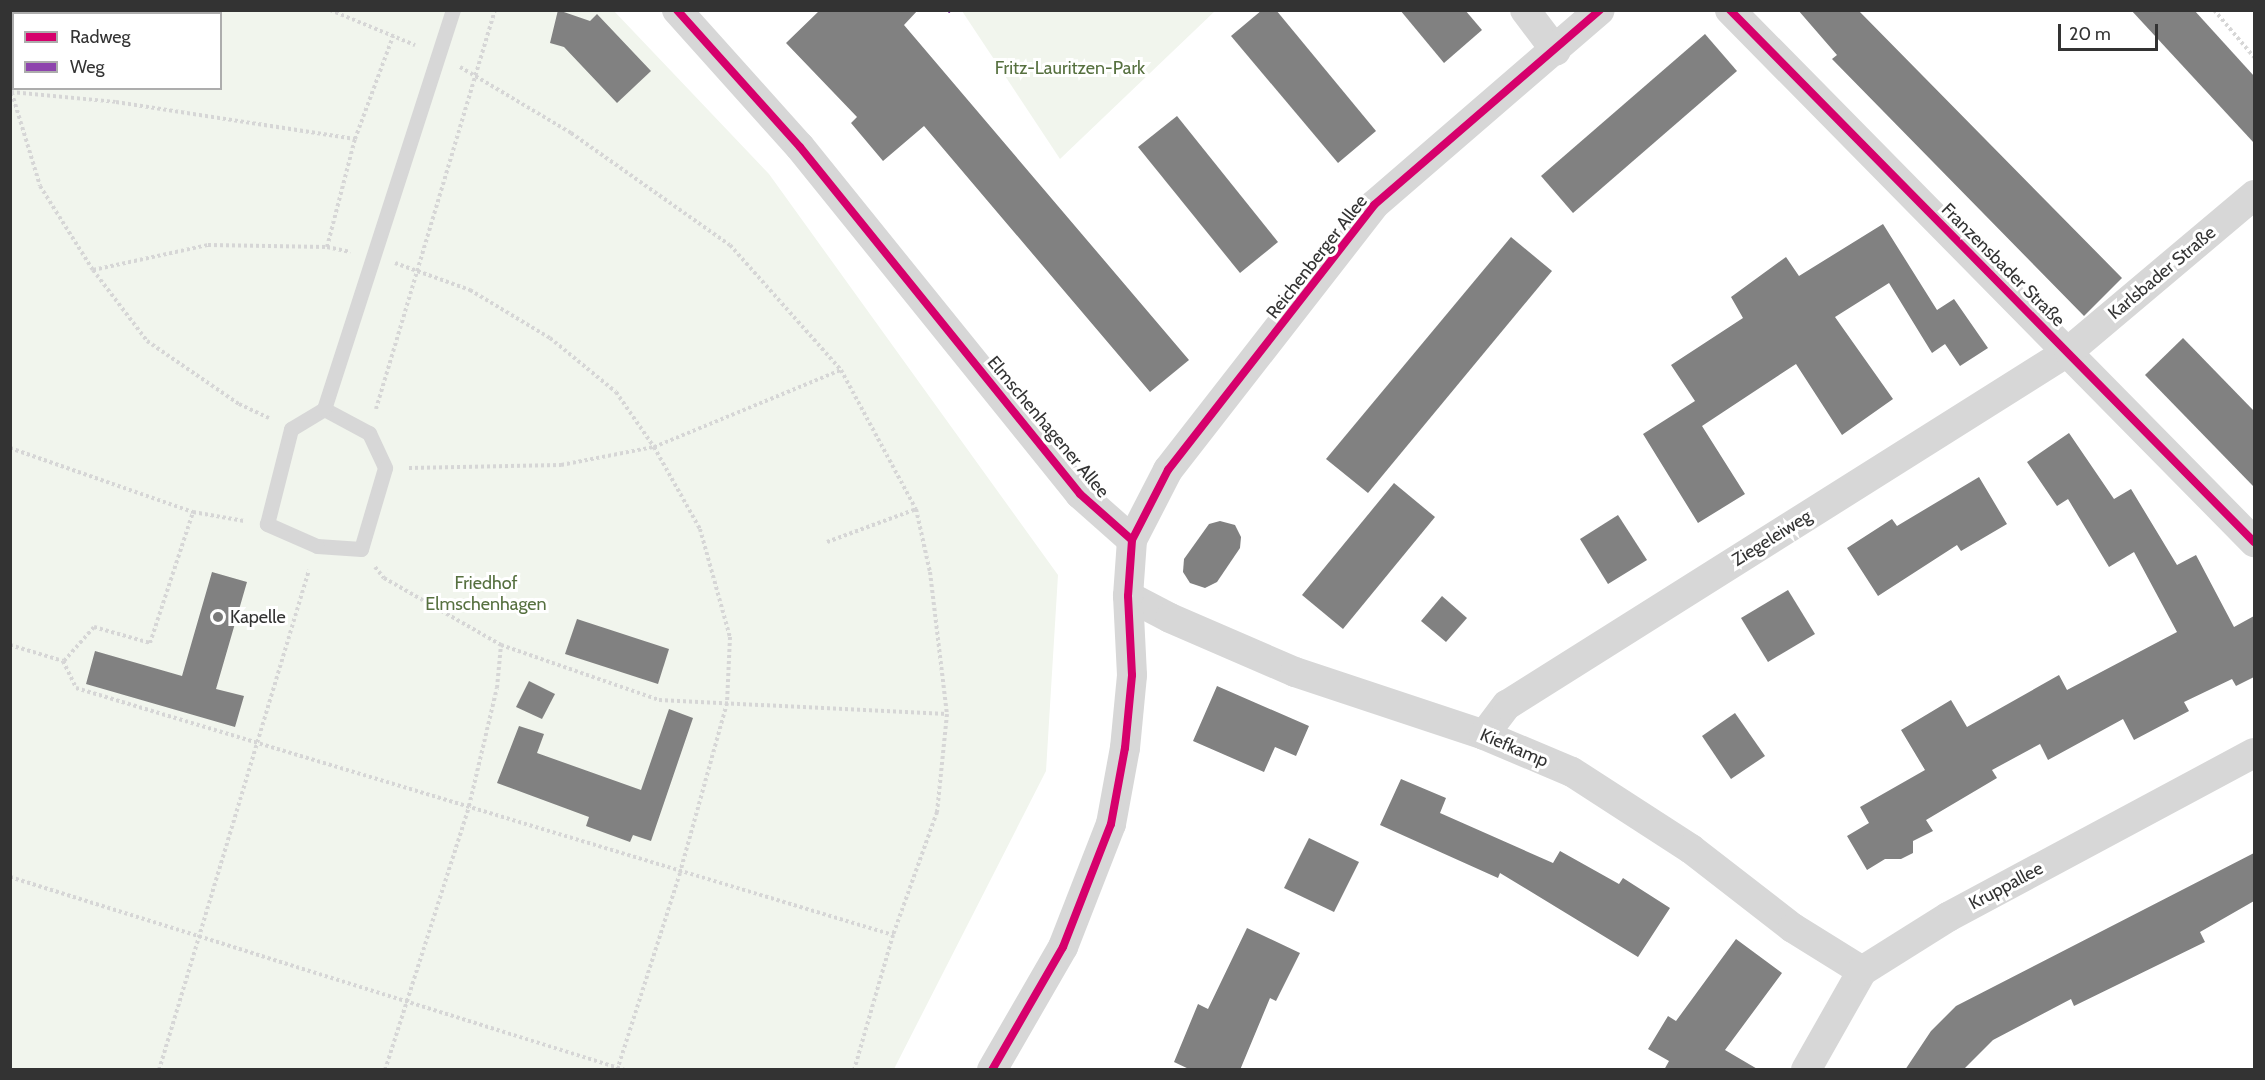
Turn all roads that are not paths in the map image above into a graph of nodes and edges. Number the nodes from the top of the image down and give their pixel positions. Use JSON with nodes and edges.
{"nodes":[{"id":1,"x":453,"y":10,"type":"edge"},
{"id":2,"x":677,"y":10,"type":"edge"},
{"id":3,"x":1525,"y":10,"type":"edge"},
{"id":4,"x":1600,"y":10,"type":"edge"},
{"id":5,"x":1730,"y":10,"type":"edge"},
{"id":6,"x":1556,"y":51,"type":"junction"},
{"id":7,"x":2254,"y":195,"type":"edge"},
{"id":8,"x":2069,"y":351,"type":"junction"},
{"id":9,"x":324,"y":409,"type":"junction"},
{"id":10,"x":1132,"y":540,"type":"junction"},
{"id":11,"x":2254,"y":542,"type":"edge"},
{"id":12,"x":1128,"y":596,"type":"junction"},
{"id":13,"x":1484,"y":735,"type":"junction"},
{"id":14,"x":2254,"y":753,"type":"edge"},
{"id":15,"x":1862,"y":971,"type":"junction"},
{"id":16,"x":992,"y":1070,"type":"edge"},
{"id":17,"x":1806,"y":1070,"type":"edge"}],
"edges":[{"from":1,"to":9,"type":"lane"},
{"from":2,"to":10,"type":"street","name":"Elmschenhagener Allee"},
{"from":3,"to":6,"type":"street"},
{"from":4,"to":6,"type":"street","name":"Reichenberger Allee"},
{"from":5,"to":8,"type":"street","name":"Franzensbader Straße"},
{"from":6,"to":10,"type":"street","name":"Reichenberger Allee"},
{"from":7,"to":8,"type":"street","name":"Karlsbader Straße"},
{"from":8,"to":11,"type":"street","name":"Franzensbader Straße"},
{"from":8,"to":13,"type":"street","name":"Ziegeleiweg"},
{"from":9,"to":9,"type":"lane"},
{"from":10,"to":12,"type":"street"},
{"from":12,"to":13,"type":"street","name":"Kiefkamp"},
{"from":12,"to":16,"type":"street"},
{"from":13,"to":15,"type":"street","name":"Kiefkamp"},
{"from":14,"to":15,"type":"street","name":"Kruppallee"},
{"from":15,"to":17,"type":"street","name":"Kruppallee"}]}
